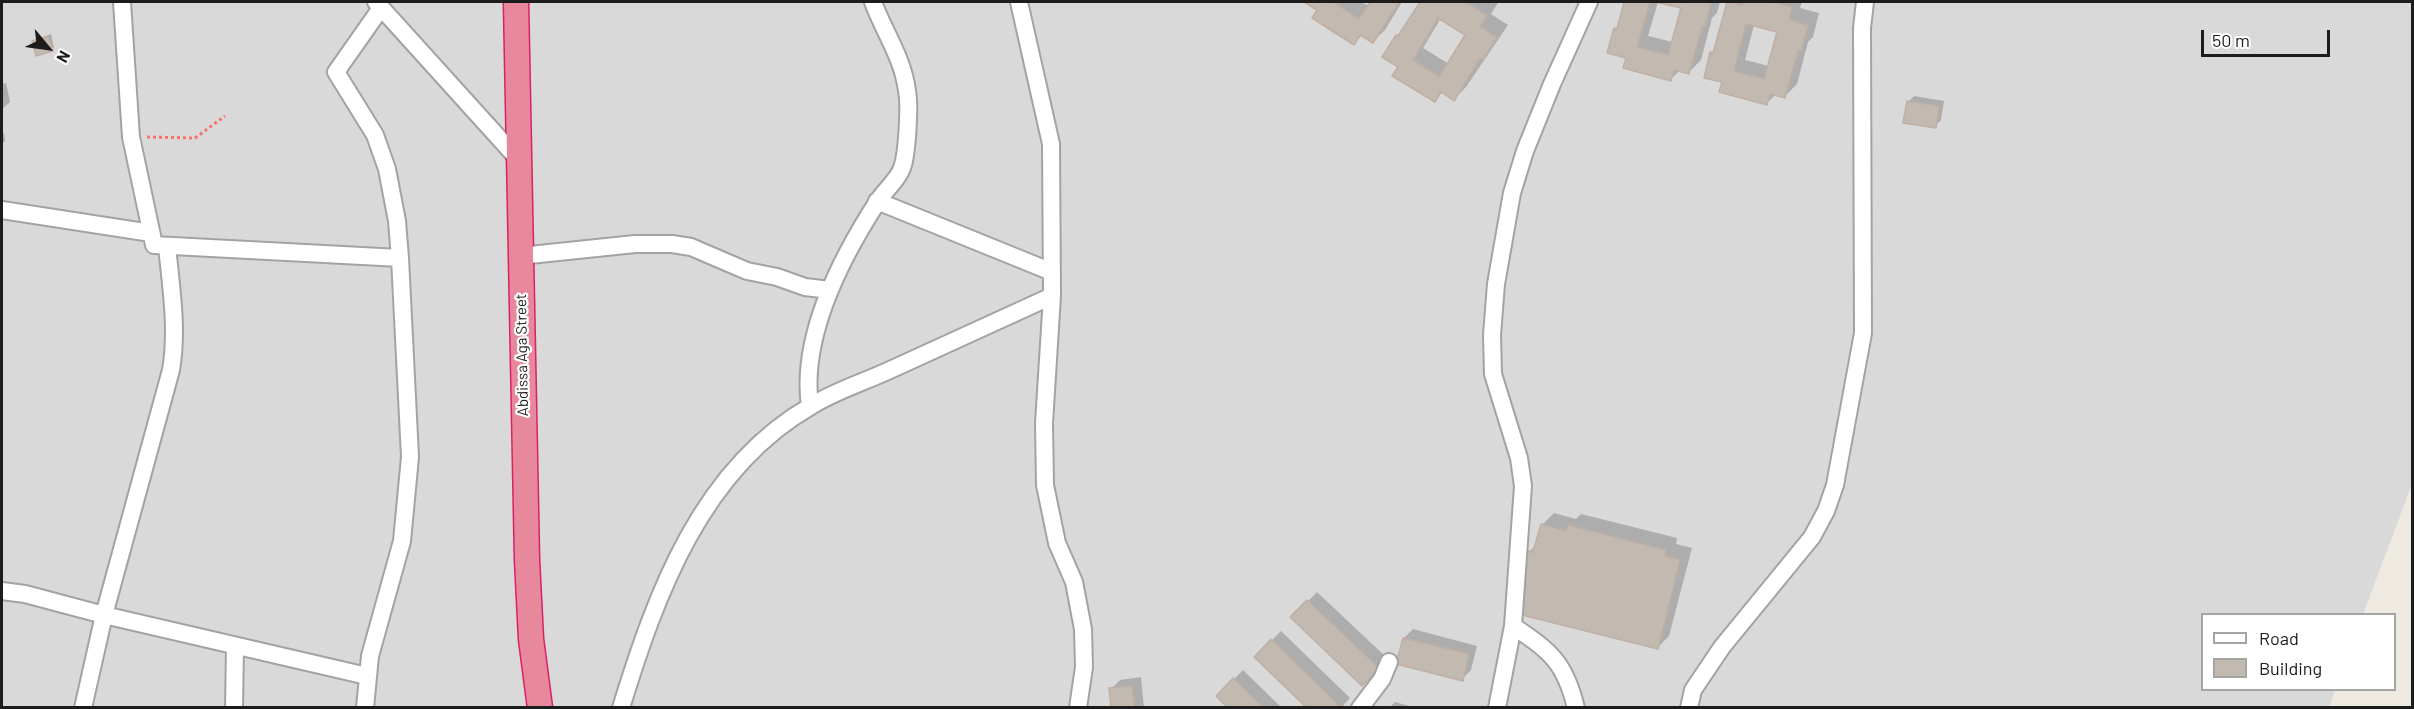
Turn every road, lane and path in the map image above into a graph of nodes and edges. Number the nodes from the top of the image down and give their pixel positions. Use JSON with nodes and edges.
{"nodes":[{"id":1,"x":122,"y":2,"type":"edge"},
{"id":2,"x":516,"y":2,"type":"edge"},
{"id":3,"x":857,"y":2,"type":"edge"},
{"id":4,"x":1018,"y":2,"type":"edge"},
{"id":5,"x":1589,"y":2,"type":"edge"},
{"id":6,"x":1865,"y":2,"type":"edge"},
{"id":7,"x":378,"y":5,"type":"edge"},
{"id":8,"x":876,"y":8,"type":"edge"},
{"id":9,"x":225,"y":116,"type":"dead end"},
{"id":10,"x":131,"y":137,"type":"junction"},
{"id":11,"x":518,"y":159,"type":"junction"},
{"id":12,"x":877,"y":201,"type":"junction"},
{"id":13,"x":2,"y":210,"type":"edge"},
{"id":14,"x":151,"y":233,"type":"junction"},
{"id":15,"x":167,"y":246,"type":"junction"},
{"id":16,"x":520,"y":256,"type":"junction"},
{"id":17,"x":400,"y":258,"type":"junction"},
{"id":18,"x":1052,"y":272,"type":"junction"},
{"id":19,"x":830,"y":290,"type":"junction"},
{"id":20,"x":1052,"y":296,"type":"junction"},
{"id":21,"x":810,"y":406,"type":"junction"},
{"id":22,"x":2,"y":591,"type":"edge"},
{"id":23,"x":104,"y":615,"type":"junction"},
{"id":24,"x":1513,"y":626,"type":"junction"},
{"id":25,"x":235,"y":646,"type":"junction"},
{"id":26,"x":1389,"y":662,"type":"dead end"},
{"id":27,"x":367,"y":675,"type":"junction"},
{"id":28,"x":83,"y":708,"type":"edge"},
{"id":29,"x":234,"y":708,"type":"edge"},
{"id":30,"x":365,"y":708,"type":"edge"},
{"id":31,"x":540,"y":708,"type":"edge"},
{"id":32,"x":621,"y":708,"type":"edge"},
{"id":33,"x":1078,"y":708,"type":"edge"},
{"id":34,"x":1360,"y":708,"type":"edge"},
{"id":35,"x":1497,"y":708,"type":"edge"},
{"id":36,"x":1576,"y":708,"type":"edge"},
{"id":37,"x":1689,"y":708,"type":"edge"}],
"edges":[{"from":1,"to":10,"type":"street"},
{"from":2,"to":11,"type":"highway","name":"Abdissa Aga Street"},
{"from":3,"to":8,"type":"street"},
{"from":4,"to":18,"type":"street"},
{"from":5,"to":24,"type":"street"},
{"from":6,"to":37,"type":"street"},
{"from":7,"to":11,"type":"street"},
{"from":7,"to":17,"type":"street"},
{"from":8,"to":12,"type":"street"},
{"from":9,"to":10,"type":"path"},
{"from":10,"to":14,"type":"street"},
{"from":11,"to":16,"type":"highway","name":"Abdissa Aga Street"},
{"from":12,"to":18,"type":"street"},
{"from":12,"to":19,"type":"street"},
{"from":13,"to":14,"type":"street"},
{"from":14,"to":15,"type":"street"},
{"from":15,"to":17,"type":"street"},
{"from":15,"to":23,"type":"street"},
{"from":16,"to":19,"type":"street"},
{"from":16,"to":31,"type":"highway","name":"Abdissa Aga Street"},
{"from":17,"to":27,"type":"street"},
{"from":18,"to":20,"type":"street"},
{"from":19,"to":21,"type":"street"},
{"from":20,"to":21,"type":"street"},
{"from":20,"to":33,"type":"street"},
{"from":21,"to":32,"type":"street"},
{"from":22,"to":23,"type":"street"},
{"from":23,"to":25,"type":"street"},
{"from":23,"to":28,"type":"street"},
{"from":24,"to":35,"type":"street"},
{"from":24,"to":36,"type":"street"},
{"from":25,"to":27,"type":"street"},
{"from":25,"to":29,"type":"street"},
{"from":26,"to":34,"type":"street"},
{"from":27,"to":30,"type":"street"}]}
